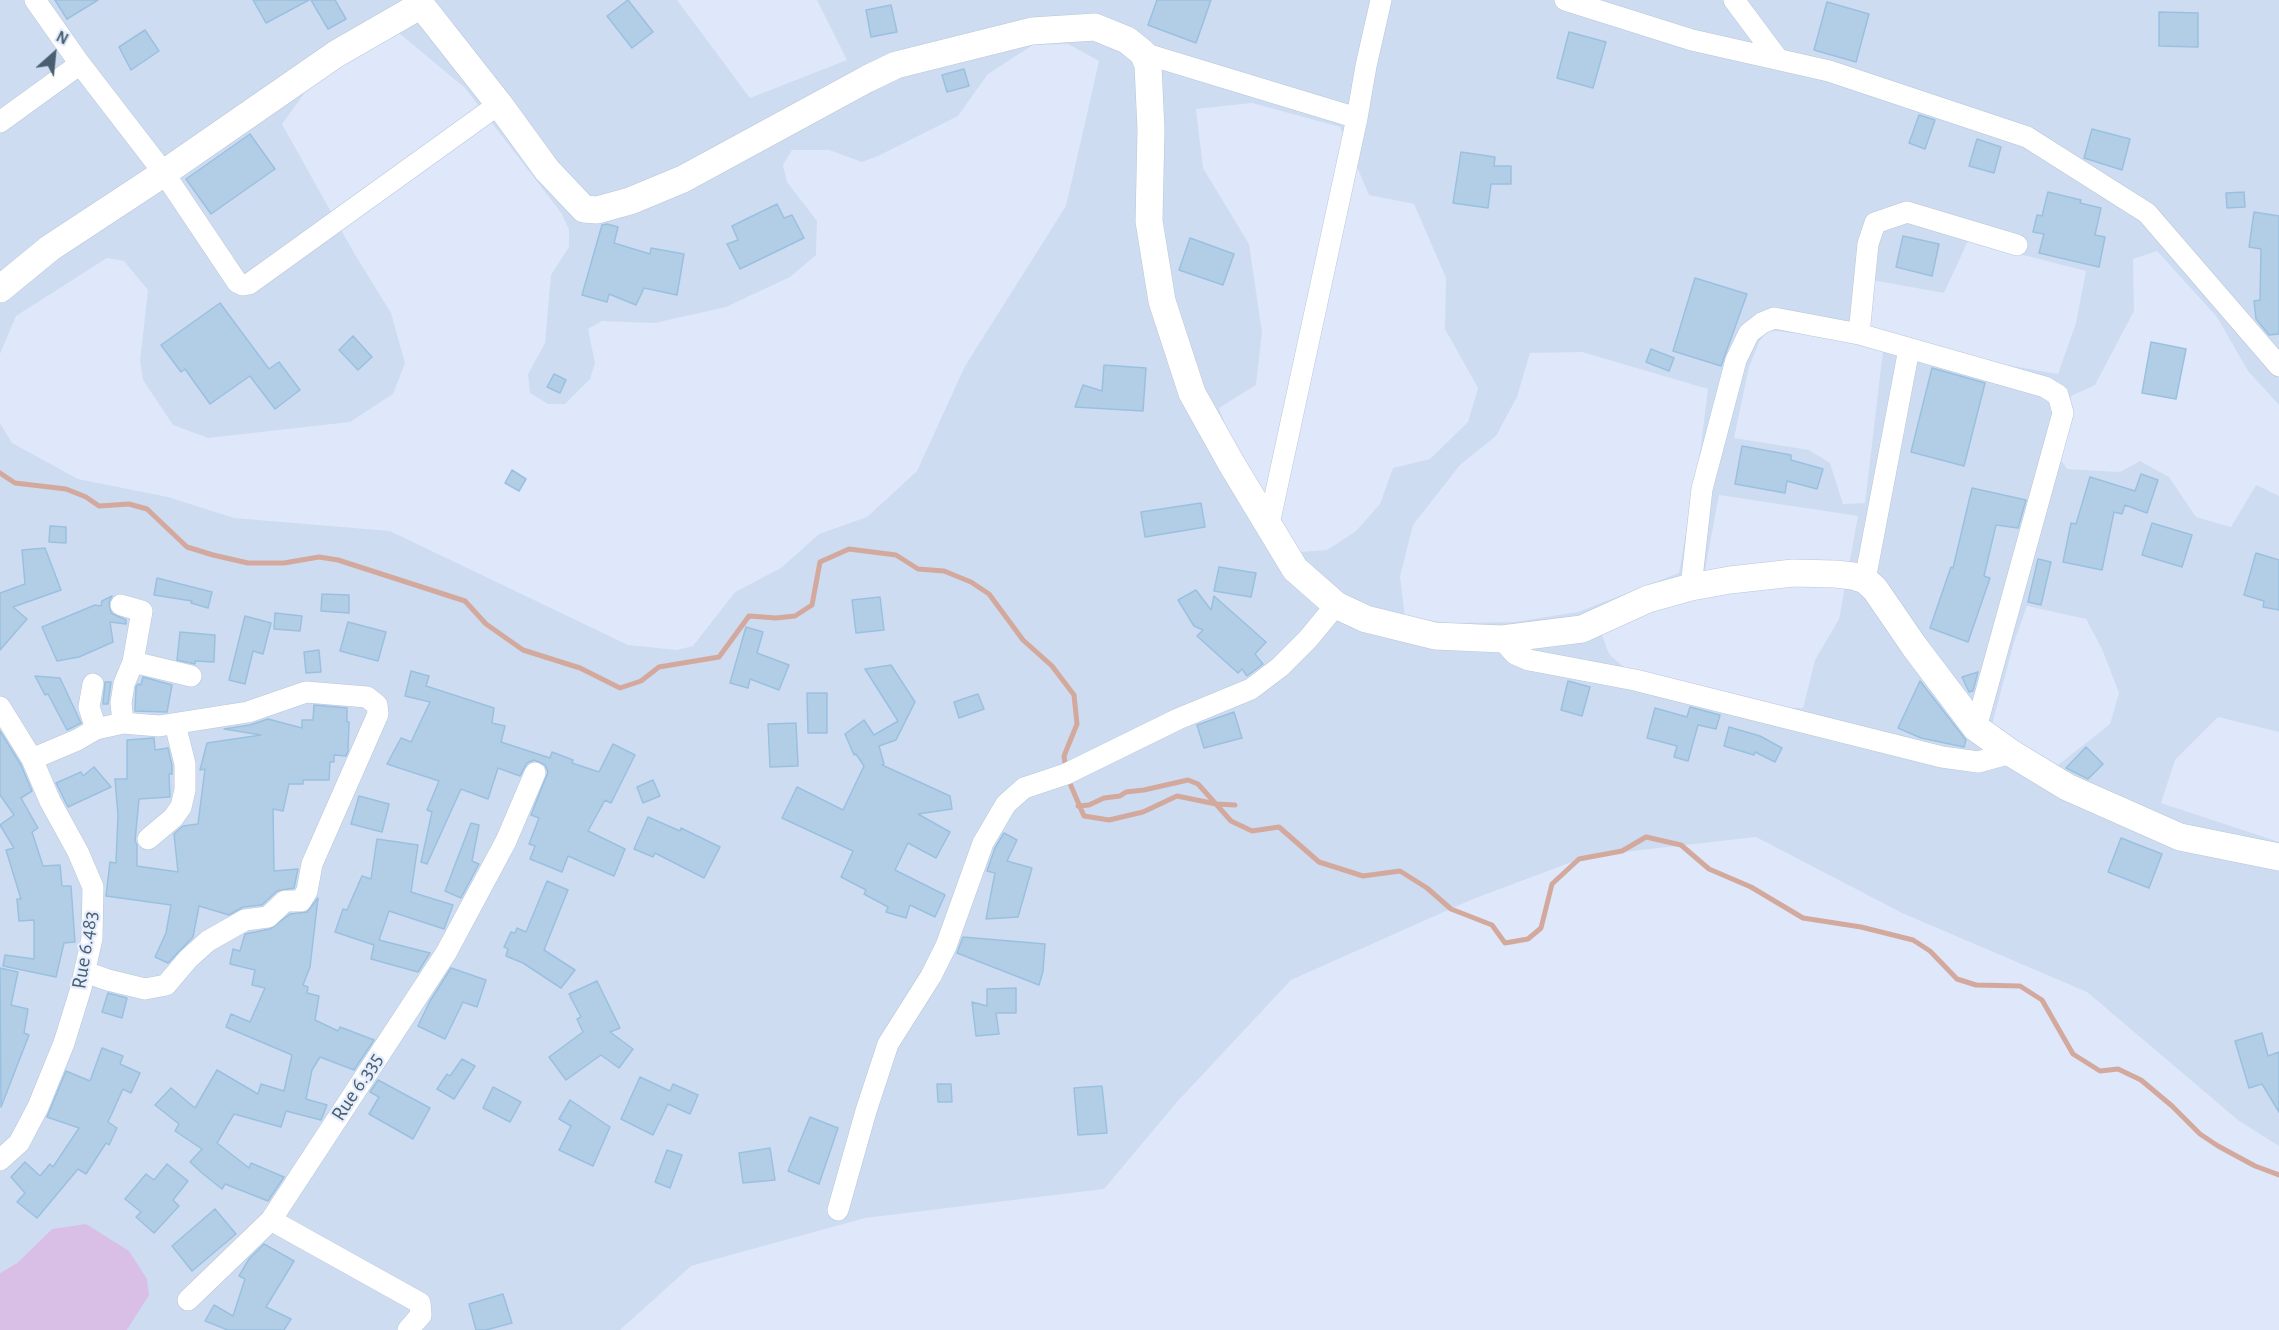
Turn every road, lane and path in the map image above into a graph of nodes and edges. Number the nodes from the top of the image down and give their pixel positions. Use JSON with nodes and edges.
{"nodes":[{"id":1,"x":35,"y":0,"type":"edge"},
{"id":2,"x":1381,"y":0,"type":"edge"},
{"id":3,"x":1565,"y":0,"type":"edge"},
{"id":4,"x":1734,"y":0,"type":"edge"},
{"id":5,"x":419,"y":2,"type":"edge"},
{"id":6,"x":1143,"y":53,"type":"junction"},
{"id":7,"x":1778,"y":59,"type":"junction"},
{"id":8,"x":80,"y":64,"type":"junction"},
{"id":9,"x":499,"y":104,"type":"junction"},
{"id":10,"x":1357,"y":118,"type":"junction"},
{"id":11,"x":0,"y":122,"type":"edge"},
{"id":12,"x":164,"y":173,"type":"junction"},
{"id":13,"x":2017,"y":245,"type":"dead end"},
{"id":14,"x":0,"y":290,"type":"edge"},
{"id":15,"x":1859,"y":334,"type":"junction"},
{"id":16,"x":1909,"y":349,"type":"junction"},
{"id":17,"x":2279,"y":366,"type":"edge"},
{"id":18,"x":1269,"y":524,"type":"junction"},
{"id":19,"x":1864,"y":580,"type":"junction"},
{"id":20,"x":1690,"y":587,"type":"junction"},
{"id":21,"x":121,"y":605,"type":"dead end"},
{"id":22,"x":1336,"y":605,"type":"junction"},
{"id":23,"x":1502,"y":639,"type":"junction"},
{"id":24,"x":133,"y":662,"type":"junction"},
{"id":25,"x":191,"y":676,"type":"dead end"},
{"id":26,"x":93,"y":684,"type":"dead end"},
{"id":27,"x":0,"y":706,"type":"edge"},
{"id":28,"x":123,"y":723,"type":"junction"},
{"id":29,"x":176,"y":724,"type":"junction"},
{"id":30,"x":1976,"y":728,"type":"junction"},
{"id":31,"x":96,"y":729,"type":"junction"},
{"id":32,"x":2011,"y":753,"type":"junction"},
{"id":33,"x":32,"y":759,"type":"junction"},
{"id":34,"x":535,"y":773,"type":"dead end"},
{"id":35,"x":148,"y":839,"type":"dead end"},
{"id":36,"x":2279,"y":857,"type":"edge"},
{"id":37,"x":85,"y":972,"type":"junction"},
{"id":38,"x":0,"y":1160,"type":"edge"},
{"id":39,"x":838,"y":1210,"type":"dead end"},
{"id":40,"x":271,"y":1220,"type":"junction"},
{"id":41,"x":188,"y":1300,"type":"dead end"},
{"id":42,"x":408,"y":1330,"type":"edge"}],
"edges":[{"from":1,"to":8,"type":"street"},
{"from":2,"to":10,"type":"street"},
{"from":3,"to":7,"type":"street"},
{"from":4,"to":7,"type":"street"},
{"from":5,"to":9,"type":"street"},
{"from":5,"to":12,"type":"street"},
{"from":6,"to":9,"type":"street"},
{"from":6,"to":10,"type":"street"},
{"from":6,"to":18,"type":"street"},
{"from":7,"to":17,"type":"street"},
{"from":8,"to":11,"type":"street"},
{"from":8,"to":12,"type":"street"},
{"from":9,"to":12,"type":"street"},
{"from":10,"to":18,"type":"street"},
{"from":12,"to":14,"type":"street"},
{"from":13,"to":15,"type":"street"},
{"from":15,"to":16,"type":"street"},
{"from":15,"to":20,"type":"street"},
{"from":16,"to":19,"type":"street"},
{"from":16,"to":30,"type":"street"},
{"from":18,"to":22,"type":"street"},
{"from":19,"to":20,"type":"street"},
{"from":19,"to":30,"type":"street"},
{"from":20,"to":23,"type":"street"},
{"from":21,"to":24,"type":"street"},
{"from":22,"to":23,"type":"street"},
{"from":22,"to":39,"type":"street"},
{"from":23,"to":32,"type":"street"},
{"from":24,"to":25,"type":"street"},
{"from":24,"to":28,"type":"street"},
{"from":26,"to":31,"type":"street"},
{"from":27,"to":33,"type":"street","name":"Rue 6.483"},
{"from":28,"to":29,"type":"street"},
{"from":28,"to":31,"type":"street"},
{"from":29,"to":35,"type":"street"},
{"from":29,"to":37,"type":"street"},
{"from":30,"to":32,"type":"street"},
{"from":31,"to":33,"type":"street"},
{"from":32,"to":36,"type":"street"},
{"from":33,"to":37,"type":"street","name":"Rue 6.483"},
{"from":34,"to":40,"type":"street","name":"Rue 6.335"},
{"from":37,"to":38,"type":"street","name":"Rue 6.483"},
{"from":40,"to":41,"type":"street","name":"Rue 6.335"},
{"from":40,"to":42,"type":"street"}]}
